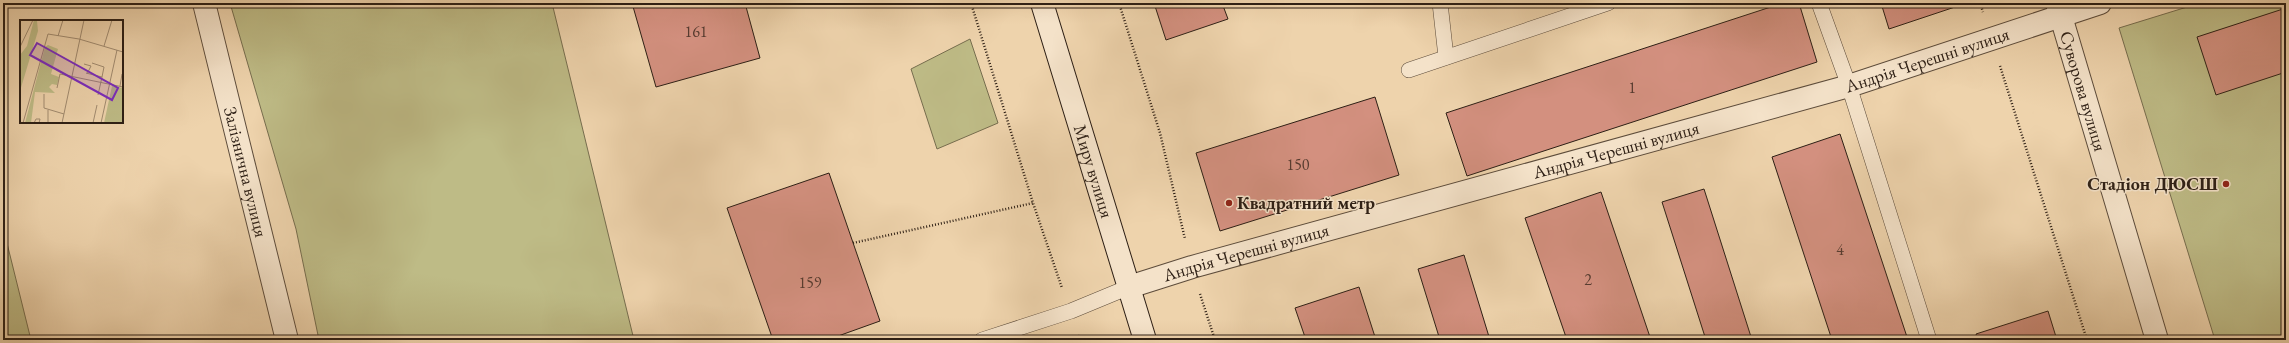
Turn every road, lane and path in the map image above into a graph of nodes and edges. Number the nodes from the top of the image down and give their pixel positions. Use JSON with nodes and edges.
{"nodes":[{"id":1,"x":204,"y":3,"type":"edge"},
{"id":2,"x":971,"y":3,"type":"edge"},
{"id":3,"x":1042,"y":3,"type":"edge"},
{"id":4,"x":1120,"y":3,"type":"edge"},
{"id":5,"x":1440,"y":3,"type":"edge"},
{"id":6,"x":1608,"y":3,"type":"edge"},
{"id":7,"x":1819,"y":3,"type":"edge"},
{"id":8,"x":1980,"y":3,"type":"edge"},
{"id":9,"x":2100,"y":3,"type":"edge"},
{"id":10,"x":2059,"y":10,"type":"edge"},
{"id":11,"x":1991,"y":39,"type":"junction"},
{"id":12,"x":1446,"y":57,"type":"junction"},
{"id":13,"x":1409,"y":70,"type":"dead end"},
{"id":14,"x":1849,"y":86,"type":"junction"},
{"id":15,"x":1033,"y":203,"type":"junction"},
{"id":16,"x":853,"y":243,"type":"dead end"},
{"id":17,"x":1192,"y":268,"type":"junction"},
{"id":18,"x":1129,"y":287,"type":"junction"},
{"id":19,"x":1070,"y":311,"type":"junction"},
{"id":20,"x":287,"y":340,"type":"edge"},
{"id":21,"x":982,"y":340,"type":"edge"},
{"id":22,"x":1079,"y":340,"type":"edge"},
{"id":23,"x":1145,"y":340,"type":"edge"},
{"id":24,"x":1215,"y":340,"type":"edge"},
{"id":25,"x":1929,"y":340,"type":"edge"},
{"id":26,"x":2087,"y":340,"type":"edge"},
{"id":27,"x":2157,"y":340,"type":"edge"}],
"edges":[{"from":1,"to":20,"type":"street","name":"Залізнична вулиця"},
{"from":2,"to":15,"type":"path"},
{"from":3,"to":18,"type":"street","name":"Миру вулиця"},
{"from":4,"to":17,"type":"path"},
{"from":5,"to":12,"type":"lane"},
{"from":6,"to":12,"type":"lane"},
{"from":7,"to":14,"type":"lane"},
{"from":8,"to":11,"type":"path"},
{"from":9,"to":10,"type":"street","name":"Андрія Черешні вулиця"},
{"from":10,"to":11,"type":"street","name":"Андрія Черешні вулиця"},
{"from":10,"to":27,"type":"street","name":"Суворова вулиця"},
{"from":11,"to":14,"type":"street","name":"Андрія Черешні вулиця"},
{"from":11,"to":26,"type":"path"},
{"from":12,"to":13,"type":"lane"},
{"from":14,"to":17,"type":"street","name":"Андрія Черешні вулиця"},
{"from":14,"to":25,"type":"lane"},
{"from":15,"to":16,"type":"path"},
{"from":15,"to":19,"type":"path"},
{"from":17,"to":18,"type":"street","name":"Андрія Черешні вулиця"},
{"from":17,"to":24,"type":"path"},
{"from":18,"to":19,"type":"lane"},
{"from":18,"to":23,"type":"street","name":"Миру вулиця"},
{"from":19,"to":21,"type":"lane"},
{"from":19,"to":22,"type":"path"}]}
